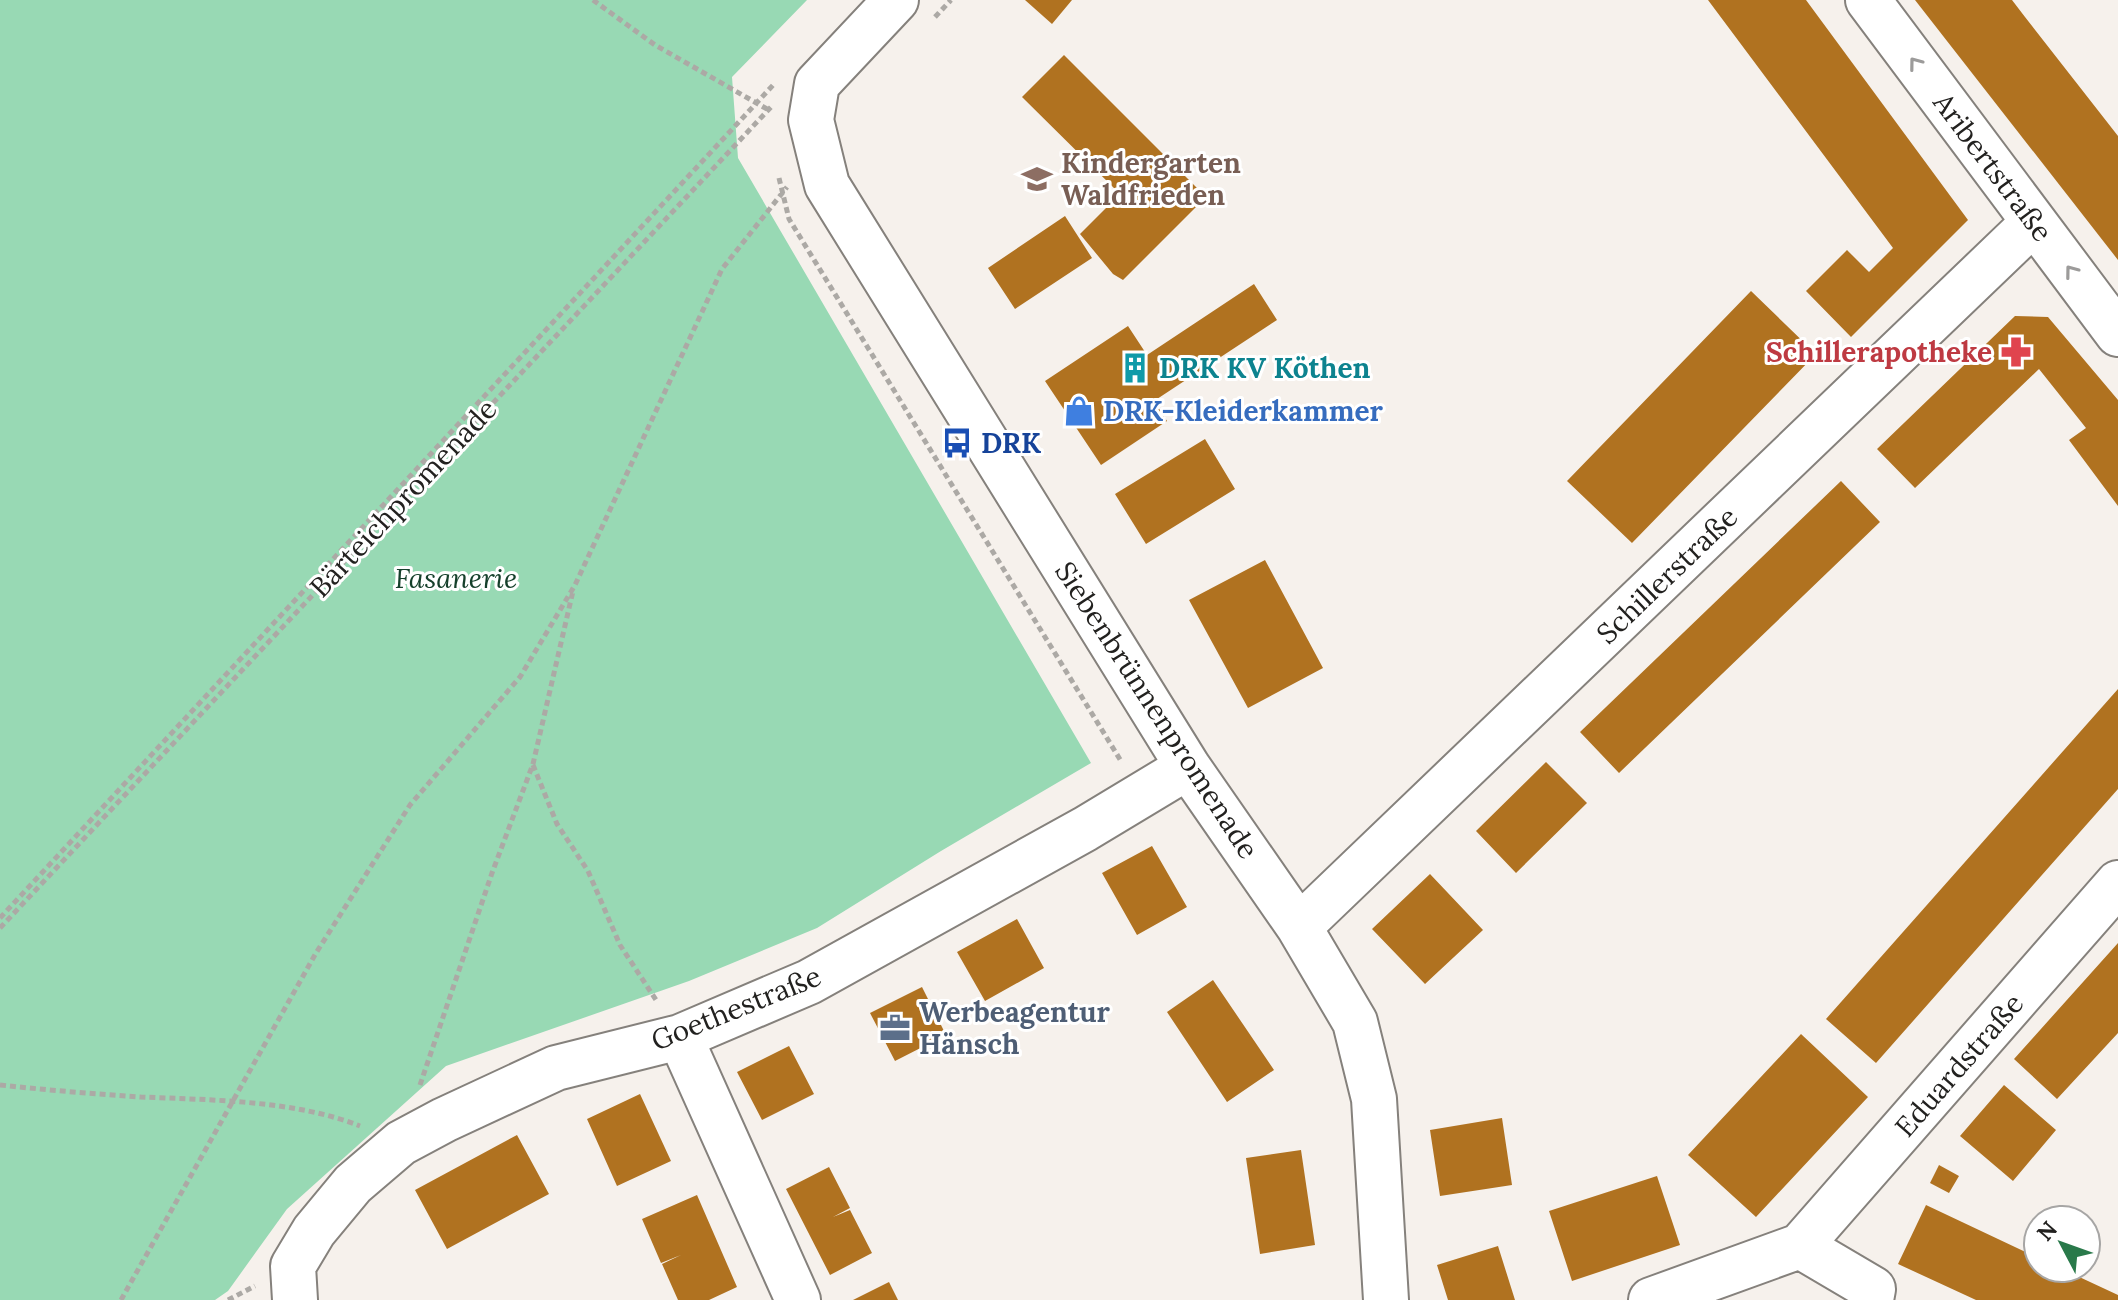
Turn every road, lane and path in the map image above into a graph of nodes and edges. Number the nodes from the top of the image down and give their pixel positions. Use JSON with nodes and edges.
{"nodes":[{"id":1,"x":593,"y":0,"type":"edge"},
{"id":2,"x":896,"y":0,"type":"edge"},
{"id":3,"x":1868,"y":0,"type":"edge"},
{"id":4,"x":800,"y":80,"type":"junction"},
{"id":5,"x":768,"y":90,"type":"junction"},
{"id":6,"x":756,"y":104,"type":"junction"},
{"id":7,"x":767,"y":109,"type":"junction"},
{"id":8,"x":769,"y":123,"type":"dead end"},
{"id":9,"x":798,"y":160,"type":"junction"},
{"id":10,"x":782,"y":192,"type":"junction"},
{"id":11,"x":2034,"y":222,"type":"junction"},
{"id":12,"x":2118,"y":334,"type":"edge"},
{"id":13,"x":575,"y":585,"type":"junction"},
{"id":14,"x":533,"y":764,"type":"junction"},
{"id":15,"x":1188,"y":767,"type":"junction"},
{"id":16,"x":1142,"y":794,"type":"junction"},
{"id":17,"x":2118,"y":883,"type":"edge"},
{"id":18,"x":0,"y":918,"type":"edge"},
{"id":19,"x":1299,"y":927,"type":"junction"},
{"id":20,"x":0,"y":928,"type":"edge"},
{"id":21,"x":680,"y":1037,"type":"junction"},
{"id":22,"x":0,"y":1085,"type":"edge"},
{"id":23,"x":232,"y":1101,"type":"junction"},
{"id":24,"x":401,"y":1143,"type":"junction"},
{"id":25,"x":1800,"y":1246,"type":"junction"},
{"id":26,"x":1880,"y":1296,"type":"edge"},
{"id":27,"x":121,"y":1300,"type":"edge"},
{"id":28,"x":295,"y":1300,"type":"edge"},
{"id":29,"x":798,"y":1300,"type":"edge"},
{"id":30,"x":1386,"y":1300,"type":"edge"},
{"id":31,"x":1651,"y":1300,"type":"edge"}],
"edges":[{"from":1,"to":6,"type":"path"},
{"from":2,"to":4,"type":"street"},
{"from":11,"to":3,"type":"street","name":"Aribertstraße","one_way":true},
{"from":4,"to":5,"type":"path"},
{"from":4,"to":7,"type":"path","name":"Bärteichpromenade"},
{"from":4,"to":9,"type":"street"},
{"from":5,"to":6,"type":"path"},
{"from":5,"to":7,"type":"path"},
{"from":6,"to":7,"type":"path"},
{"from":6,"to":18,"type":"path"},
{"from":7,"to":8,"type":"path"},
{"from":7,"to":20,"type":"path","name":"Bärteichpromenade"},
{"from":9,"to":10,"type":"path"},
{"from":9,"to":10,"type":"path"},
{"from":9,"to":15,"type":"street","name":"Siebenbrünnenpromenade"},
{"from":10,"to":13,"type":"path"},
{"from":10,"to":16,"type":"path"},
{"from":12,"to":11,"type":"street","name":"Aribertstraße","one_way":true},
{"from":11,"to":19,"type":"street","name":"Schillerstraße"},
{"from":13,"to":14,"type":"path"},
{"from":13,"to":23,"type":"path"},
{"from":14,"to":21,"type":"path"},
{"from":14,"to":24,"type":"path"},
{"from":15,"to":16,"type":"street","name":"Goethestraße"},
{"from":15,"to":19,"type":"street","name":"Siebenbrünnenpromenade"},
{"from":16,"to":21,"type":"street","name":"Goethestraße"},
{"from":17,"to":25,"type":"street","name":"Eduardstraße"},
{"from":19,"to":30,"type":"street","name":"Siebenbrünnenpromenade"},
{"from":21,"to":24,"type":"street","name":"Goethestraße"},
{"from":21,"to":29,"type":"street"},
{"from":22,"to":23,"type":"path"},
{"from":23,"to":24,"type":"path"},
{"from":23,"to":27,"type":"path"},
{"from":24,"to":28,"type":"street","name":"Goethestraße"},
{"from":25,"to":26,"type":"street"},
{"from":25,"to":31,"type":"street"}]}
